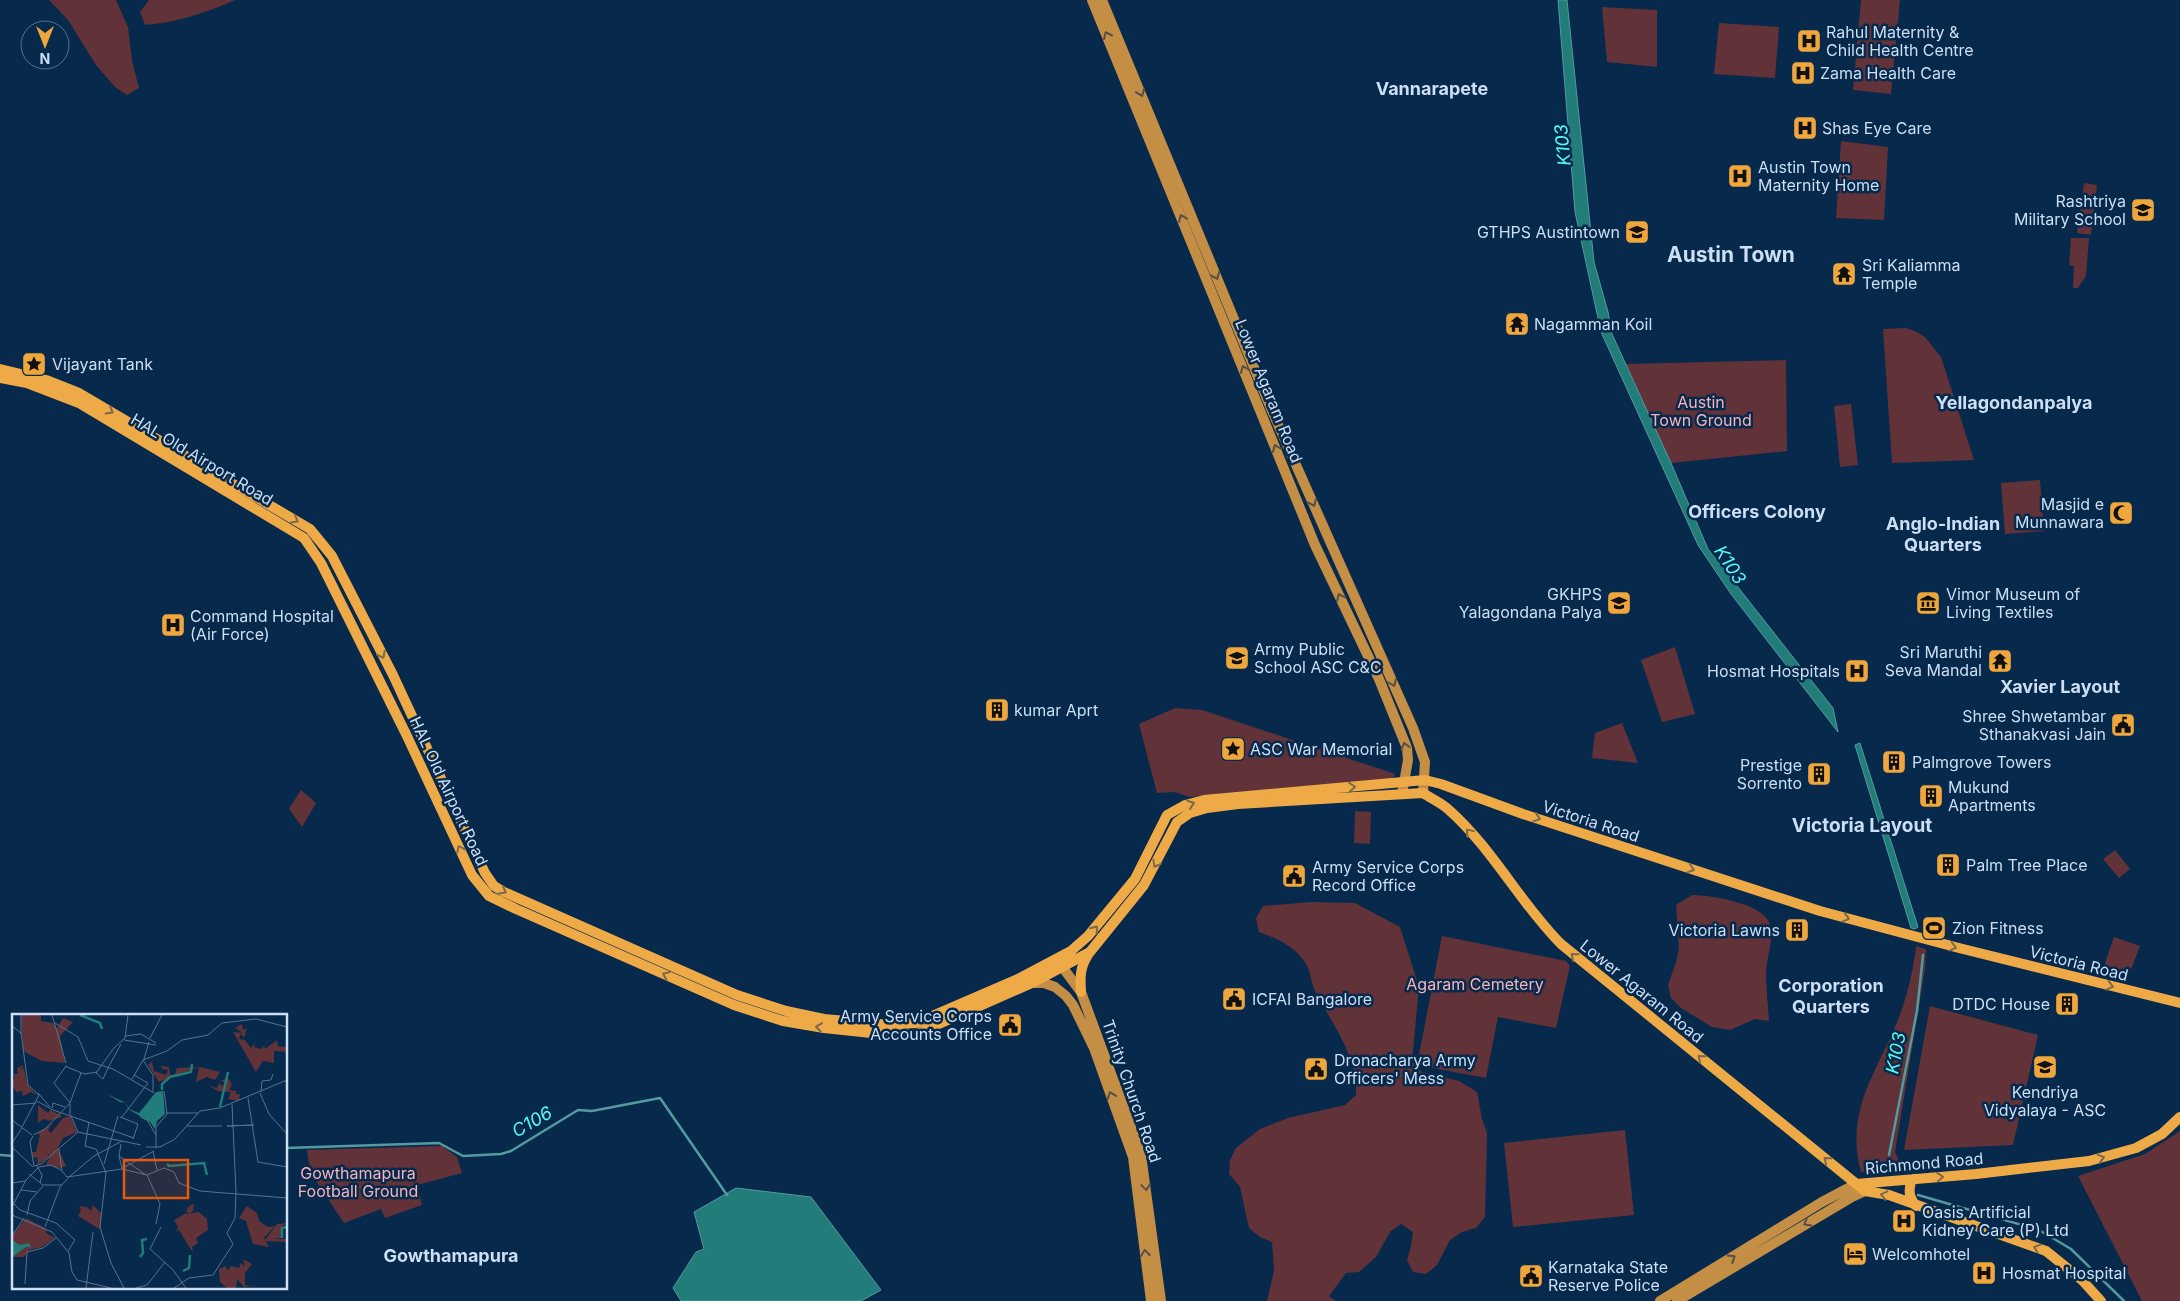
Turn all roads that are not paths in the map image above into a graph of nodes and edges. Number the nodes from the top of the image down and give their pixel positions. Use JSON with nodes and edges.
{"nodes":[{"id":1,"x":1092,"y":0,"type":"edge"},
{"id":2,"x":1102,"y":0,"type":"edge"},
{"id":3,"x":0,"y":369,"type":"edge"},
{"id":4,"x":0,"y":378,"type":"edge"},
{"id":5,"x":77,"y":397,"type":"junction"},
{"id":6,"x":1425,"y":780,"type":"junction"},
{"id":7,"x":1404,"y":782,"type":"junction"},
{"id":8,"x":1402,"y":794,"type":"junction"},
{"id":9,"x":1423,"y":794,"type":"junction"},
{"id":10,"x":1290,"y":797,"type":"junction"},
{"id":11,"x":1090,"y":952,"type":"junction"},
{"id":12,"x":1060,"y":963,"type":"junction"},
{"id":13,"x":1032,"y":983,"type":"junction"},
{"id":14,"x":1081,"y":992,"type":"junction"},
{"id":15,"x":2180,"y":1003,"type":"edge"},
{"id":16,"x":2180,"y":1117,"type":"edge"},
{"id":17,"x":1914,"y":1180,"type":"junction"},
{"id":18,"x":1856,"y":1184,"type":"junction"},
{"id":19,"x":1865,"y":1191,"type":"junction"},
{"id":20,"x":1917,"y":1207,"type":"junction"},
{"id":21,"x":1720,"y":1271,"type":"junction"},
{"id":22,"x":1151,"y":1301,"type":"edge"},
{"id":23,"x":1161,"y":1301,"type":"edge"},
{"id":24,"x":1660,"y":1301,"type":"edge"},
{"id":25,"x":1677,"y":1301,"type":"edge"},
{"id":26,"x":2101,"y":1301,"type":"edge"}],
"edges":[{"from":7,"to":1,"type":"main road","name":"Lower Agaram Road","one_way":true},
{"from":2,"to":6,"type":"main road","name":"Lower Agaram Road","one_way":true},
{"from":3,"to":5,"type":"main road","name":"HAL Old Airport Road"},
{"from":4,"to":5,"type":"main road","name":"HAL Old Airport Road"},
{"from":5,"to":12,"type":"main road","name":"HAL Old Airport Road","one_way":true},
{"from":13,"to":5,"type":"main road","name":"HAL Old Airport Road","one_way":true},
{"from":6,"to":7,"type":"main road","name":"Victoria Road"},
{"from":6,"to":9,"type":"main road","name":"Lower Agaram Road"},
{"from":6,"to":15,"type":"main road","name":"Victoria Road","one_way":true},
{"from":7,"to":8,"type":"main road","name":"Lower Agaram Road"},
{"from":10,"to":7,"type":"main road","name":"Victoria Road","one_way":true},
{"from":8,"to":9,"type":"main road","name":"Victoria Road"},
{"from":8,"to":10,"type":"main road","name":"Victoria Road"},
{"from":18,"to":9,"type":"main road","name":"Lower Agaram Road","one_way":true},
{"from":10,"to":11,"type":"main road","name":"Victoria Road","one_way":true},
{"from":12,"to":10,"type":"main road","name":"Victoria Road","one_way":true},
{"from":11,"to":12,"type":"main road","name":"Victoria Road"},
{"from":11,"to":14,"type":"main road"},
{"from":12,"to":13,"type":"main road","name":"HAL Old Airport Road"},
{"from":12,"to":14,"type":"main road","name":"Trinity Church Road"},
{"from":22,"to":13,"type":"main road","name":"Trinity Church Road","one_way":true},
{"from":14,"to":23,"type":"main road","name":"Trinity Church Road","one_way":true},
{"from":17,"to":16,"type":"main road","name":"Richmond Road","one_way":true},
{"from":17,"to":18,"type":"main road","name":"Richmond Road"},
{"from":17,"to":20,"type":"main road"},
{"from":18,"to":19,"type":"main road","name":"Lower Agaram Road"},
{"from":21,"to":18,"type":"main road","name":"Richmond Road","one_way":true},
{"from":20,"to":19,"type":"main road","one_way":true},
{"from":19,"to":21,"type":"main road","name":"Richmond Road","one_way":true},
{"from":26,"to":20,"type":"main road","one_way":true},
{"from":21,"to":24,"type":"main road","name":"Richmond Road"},
{"from":21,"to":25,"type":"main road","name":"Richmond Road"}]}
